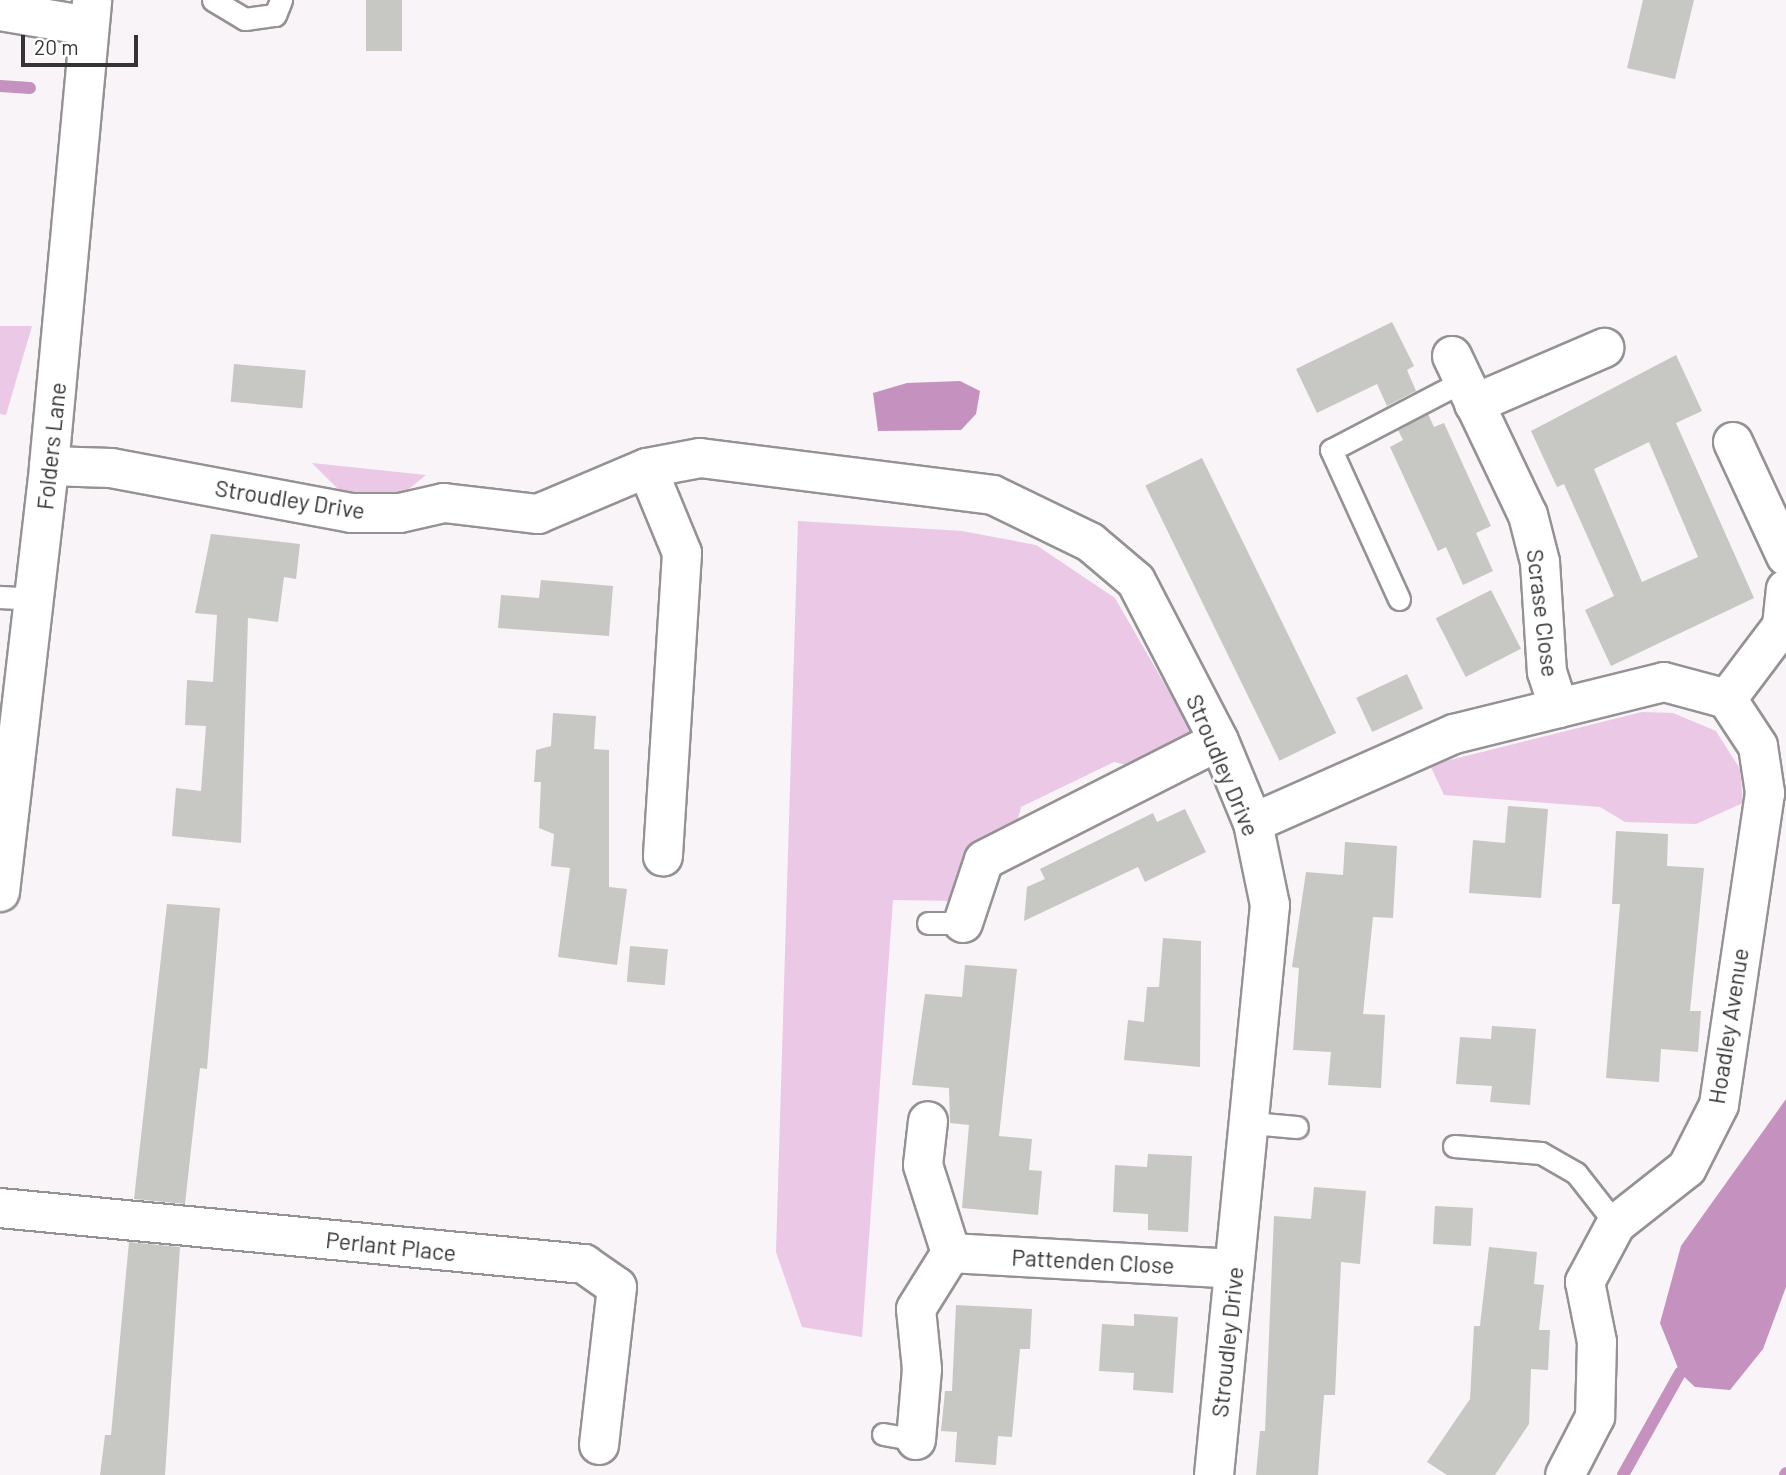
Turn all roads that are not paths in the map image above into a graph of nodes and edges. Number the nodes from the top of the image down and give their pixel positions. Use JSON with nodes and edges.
{"nodes":[{"id":1,"x":213,"y":0,"type":"edge"},
{"id":2,"x":281,"y":0,"type":"edge"},
{"id":3,"x":0,"y":11,"type":"edge"},
{"id":4,"x":90,"y":13,"type":"edge"},
{"id":5,"x":1604,"y":348,"type":"dead end"},
{"id":6,"x":1463,"y":380,"type":"junction"},
{"id":7,"x":1733,"y":442,"type":"dead end"},
{"id":8,"x":50,"y":467,"type":"junction"},
{"id":9,"x":647,"y":468,"type":"junction"},
{"id":10,"x":1786,"y":556,"type":"edge"},
{"id":11,"x":1786,"y":589,"type":"edge"},
{"id":12,"x":18,"y":598,"type":"edge"},
{"id":13,"x":1399,"y":600,"type":"dead end"},
{"id":14,"x":1727,"y":699,"type":"junction"},
{"id":15,"x":1559,"y":708,"type":"junction"},
{"id":16,"x":1219,"y":741,"type":"junction"},
{"id":17,"x":1253,"y":823,"type":"junction"},
{"id":18,"x":663,"y":856,"type":"dead end"},
{"id":19,"x":0,"y":892,"type":"edge"},
{"id":20,"x":945,"y":923,"type":"dead end"},
{"id":21,"x":928,"y":1121,"type":"dead end"},
{"id":22,"x":1251,"y":1123,"type":"junction"},
{"id":23,"x":1297,"y":1127,"type":"dead end"},
{"id":24,"x":1454,"y":1146,"type":"dead end"},
{"id":25,"x":0,"y":1208,"type":"edge"},
{"id":26,"x":1616,"y":1224,"type":"junction"},
{"id":27,"x":951,"y":1253,"type":"junction"},
{"id":28,"x":1234,"y":1269,"type":"junction"},
{"id":29,"x":899,"y":1437,"type":"dead end"},
{"id":30,"x":599,"y":1445,"type":"dead end"},
{"id":31,"x":1214,"y":1475,"type":"edge"},
{"id":32,"x":1565,"y":1475,"type":"edge"}],
"edges":[{"from":1,"to":2,"type":"lane"},
{"from":3,"to":4,"type":"street"},
{"from":4,"to":8,"type":"street","name":"Folders Lane"},
{"from":5,"to":6,"type":"street"},
{"from":6,"to":13,"type":"lane"},
{"from":6,"to":15,"type":"street","name":"Scrase Close"},
{"from":7,"to":10,"type":"street"},
{"from":8,"to":9,"type":"street","name":"Stroudley Drive"},
{"from":8,"to":12,"type":"street","name":"Folders Lane"},
{"from":9,"to":16,"type":"street","name":"Stroudley Drive"},
{"from":9,"to":18,"type":"street"},
{"from":11,"to":14,"type":"street"},
{"from":12,"to":19,"type":"street","name":"Folders Lane"},
{"from":14,"to":15,"type":"street"},
{"from":14,"to":26,"type":"street","name":"Hoadley Avenue"},
{"from":15,"to":17,"type":"street"},
{"from":16,"to":17,"type":"street","name":"Stroudley Drive"},
{"from":16,"to":20,"type":"street"},
{"from":17,"to":22,"type":"street","name":"Stroudley Drive"},
{"from":21,"to":27,"type":"street"},
{"from":22,"to":23,"type":"lane"},
{"from":22,"to":28,"type":"street","name":"Stroudley Drive"},
{"from":24,"to":26,"type":"lane"},
{"from":25,"to":30,"type":"street","name":"Perlant Place"},
{"from":26,"to":32,"type":"street","name":"Hoadley Avenue"},
{"from":27,"to":28,"type":"street","name":"Pattenden Close"},
{"from":27,"to":29,"type":"street"},
{"from":28,"to":31,"type":"street","name":"Stroudley Drive"}]}
